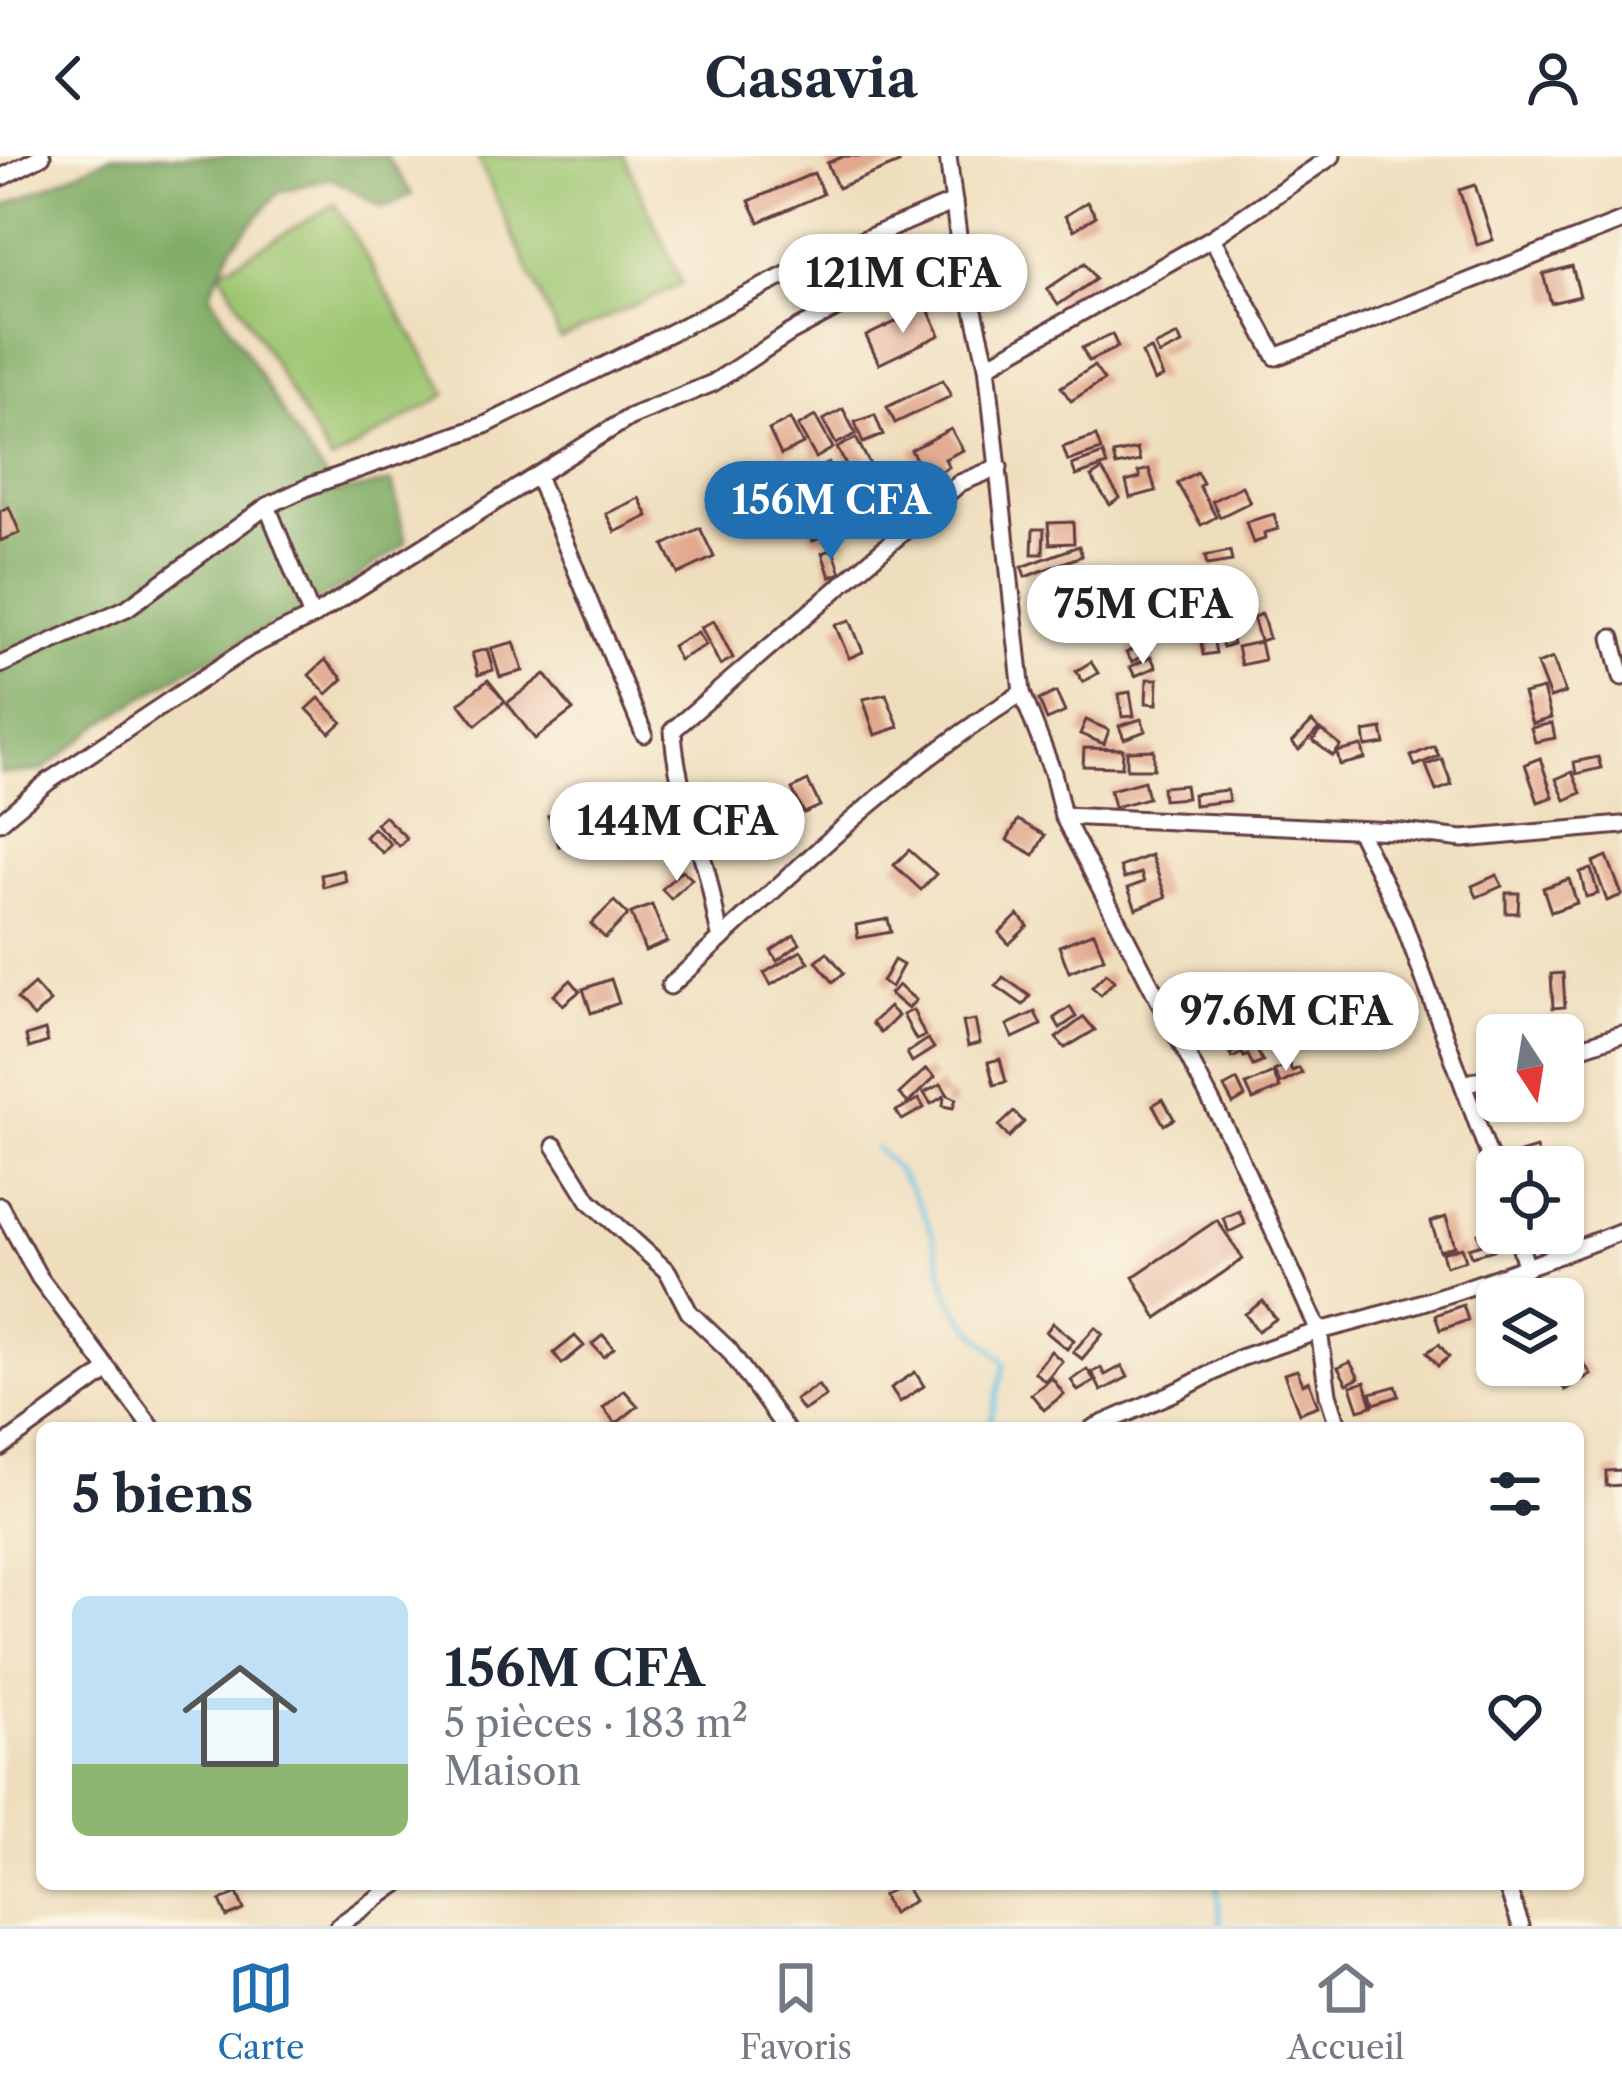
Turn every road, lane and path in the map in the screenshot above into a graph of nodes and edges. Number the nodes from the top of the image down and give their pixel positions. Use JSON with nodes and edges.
{"nodes":[{"id":1,"x":42,"y":156,"type":"edge"},
{"id":2,"x":948,"y":156,"type":"edge"},
{"id":3,"x":1332,"y":156,"type":"edge"},
{"id":4,"x":0,"y":178,"type":"edge"},
{"id":5,"x":954,"y":202,"type":"junction"},
{"id":6,"x":1622,"y":221,"type":"edge"},
{"id":7,"x":1212,"y":238,"type":"junction"},
{"id":8,"x":961,"y":251,"type":"junction"},
{"id":9,"x":987,"y":366,"type":"junction"},
{"id":10,"x":1000,"y":467,"type":"junction"},
{"id":11,"x":538,"y":478,"type":"junction"},
{"id":12,"x":267,"y":506,"type":"junction"},
{"id":13,"x":312,"y":617,"type":"junction"},
{"id":14,"x":1612,"y":638,"type":"dead end"},
{"id":15,"x":0,"y":665,"type":"edge"},
{"id":16,"x":1622,"y":677,"type":"edge"},
{"id":17,"x":1022,"y":693,"type":"junction"},
{"id":18,"x":644,"y":734,"type":"dead end"},
{"id":19,"x":1063,"y":816,"type":"junction"},
{"id":20,"x":0,"y":822,"type":"edge"},
{"id":21,"x":1622,"y":825,"type":"edge"},
{"id":22,"x":1358,"y":830,"type":"junction"},
{"id":23,"x":721,"y":939,"type":"junction"},
{"id":24,"x":670,"y":986,"type":"dead end"},
{"id":25,"x":1622,"y":1034,"type":"edge"},
{"id":26,"x":1584,"y":1046,"type":"edge"},
{"id":27,"x":1476,"y":1081,"type":"edge"},
{"id":28,"x":1465,"y":1084,"type":"junction"},
{"id":29,"x":555,"y":1146,"type":"dead end"},
{"id":30,"x":1486,"y":1146,"type":"edge"},
{"id":31,"x":0,"y":1206,"type":"edge"},
{"id":32,"x":1622,"y":1231,"type":"edge"},
{"id":33,"x":1523,"y":1254,"type":"edge"},
{"id":34,"x":1527,"y":1268,"type":"junction"},
{"id":35,"x":1319,"y":1331,"type":"junction"},
{"id":36,"x":108,"y":1370,"type":"junction"},
{"id":37,"x":147,"y":1422,"type":"edge"},
{"id":38,"x":781,"y":1422,"type":"edge"},
{"id":39,"x":1107,"y":1422,"type":"edge"},
{"id":40,"x":1337,"y":1422,"type":"edge"},
{"id":41,"x":0,"y":1448,"type":"edge"},
{"id":42,"x":389,"y":1890,"type":"edge"},
{"id":43,"x":1508,"y":1890,"type":"edge"},
{"id":44,"x":338,"y":1926,"type":"edge"},
{"id":45,"x":1521,"y":1926,"type":"edge"}],
"edges":[{"from":1,"to":4,"type":"street"},
{"from":2,"to":5,"type":"street"},
{"from":3,"to":7,"type":"street"},
{"from":5,"to":8,"type":"street"},
{"from":5,"to":12,"type":"street"},
{"from":6,"to":7,"type":"street"},
{"from":7,"to":9,"type":"street"},
{"from":8,"to":9,"type":"street"},
{"from":8,"to":11,"type":"street"},
{"from":9,"to":10,"type":"street"},
{"from":10,"to":17,"type":"street"},
{"from":10,"to":23,"type":"street"},
{"from":11,"to":13,"type":"street"},
{"from":11,"to":18,"type":"street"},
{"from":12,"to":13,"type":"street"},
{"from":12,"to":15,"type":"street"},
{"from":13,"to":20,"type":"street"},
{"from":14,"to":16,"type":"street"},
{"from":17,"to":19,"type":"street"},
{"from":17,"to":23,"type":"street"},
{"from":19,"to":22,"type":"street"},
{"from":19,"to":35,"type":"street"},
{"from":21,"to":22,"type":"street"},
{"from":22,"to":28,"type":"street"},
{"from":23,"to":24,"type":"street"},
{"from":25,"to":26,"type":"street"},
{"from":27,"to":28,"type":"street"},
{"from":28,"to":30,"type":"street"},
{"from":29,"to":38,"type":"street"},
{"from":31,"to":36,"type":"street"},
{"from":32,"to":34,"type":"street"},
{"from":33,"to":34,"type":"street"},
{"from":34,"to":35,"type":"street"},
{"from":35,"to":39,"type":"street"},
{"from":35,"to":40,"type":"street"},
{"from":36,"to":37,"type":"street"},
{"from":36,"to":41,"type":"street"},
{"from":42,"to":44,"type":"street"},
{"from":43,"to":45,"type":"street"}]}
